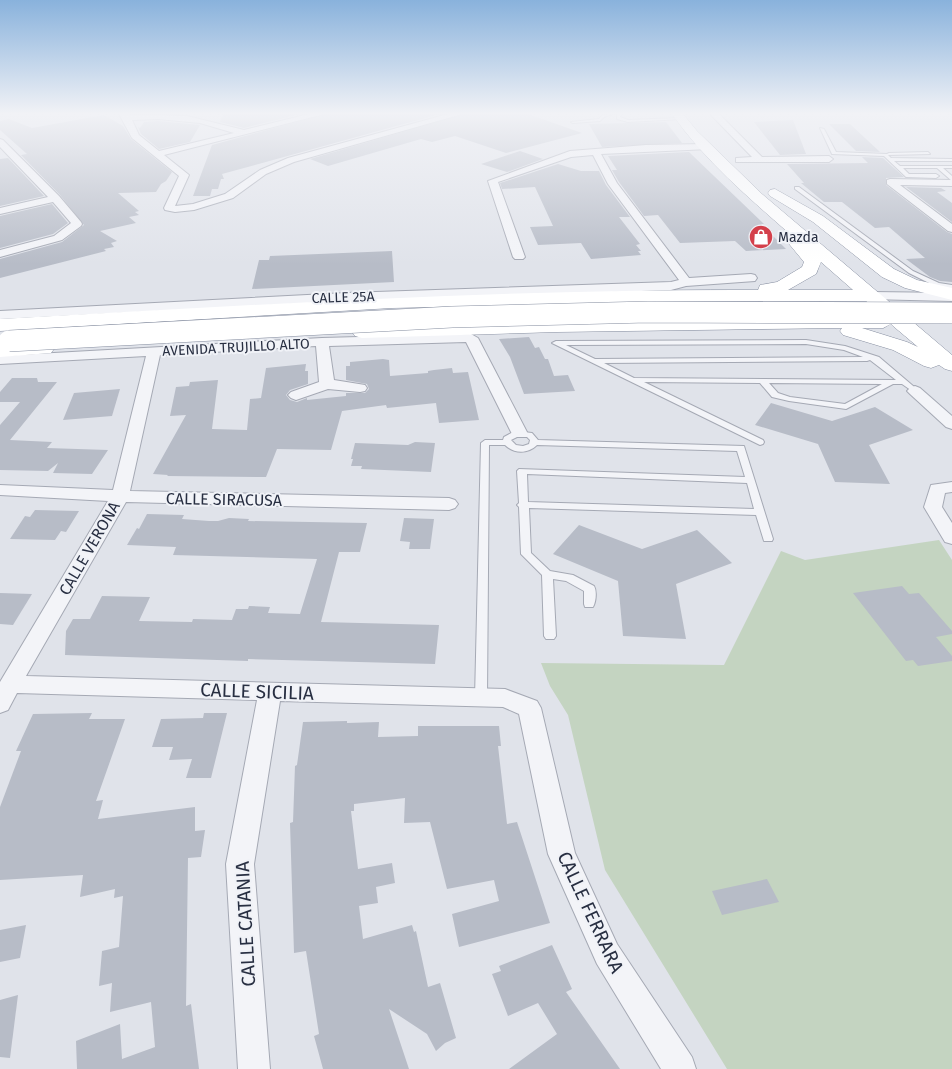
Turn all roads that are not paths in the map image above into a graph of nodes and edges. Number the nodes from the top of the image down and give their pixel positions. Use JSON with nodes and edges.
{"nodes":[{"id":1,"x":21,"y":164,"type":"edge"},
{"id":2,"x":170,"y":164,"type":"edge"},
{"id":3,"x":282,"y":164,"type":"edge"},
{"id":4,"x":542,"y":164,"type":"edge"},
{"id":5,"x":602,"y":164,"type":"edge"},
{"id":6,"x":729,"y":164,"type":"edge"},
{"id":7,"x":744,"y":164,"type":"edge"},
{"id":8,"x":895,"y":164,"type":"edge"},
{"id":9,"x":899,"y":167,"type":"junction"},
{"id":10,"x":926,"y":167,"type":"junction"},
{"id":11,"x":938,"y":167,"type":"junction"},
{"id":12,"x":952,"y":167,"type":"edge"},
{"id":13,"x":754,"y":173,"type":"dead end"},
{"id":14,"x":936,"y":176,"type":"junction"},
{"id":15,"x":950,"y":179,"type":"edge"},
{"id":16,"x":797,"y":188,"type":"dead end"},
{"id":17,"x":767,"y":192,"type":"junction"},
{"id":18,"x":55,"y":198,"type":"junction"},
{"id":19,"x":0,"y":211,"type":"edge"},
{"id":20,"x":952,"y":229,"type":"edge"},
{"id":21,"x":0,"y":254,"type":"edge"},
{"id":22,"x":519,"y":257,"type":"dead end"},
{"id":23,"x":751,"y":278,"type":"dead end"},
{"id":24,"x":687,"y":288,"type":"junction"},
{"id":25,"x":952,"y":288,"type":"edge"},
{"id":26,"x":872,"y":296,"type":"junction"},
{"id":27,"x":952,"y":296,"type":"edge"},
{"id":28,"x":895,"y":297,"type":"junction"},
{"id":29,"x":952,"y":305,"type":"edge"},
{"id":30,"x":952,"y":313,"type":"edge"},
{"id":31,"x":0,"y":315,"type":"edge"},
{"id":32,"x":900,"y":322,"type":"junction"},
{"id":33,"x":927,"y":322,"type":"junction"},
{"id":34,"x":804,"y":324,"type":"junction"},
{"id":35,"x":949,"y":329,"type":"edge"},
{"id":36,"x":4,"y":338,"type":"edge"},
{"id":37,"x":322,"y":342,"type":"junction"},
{"id":38,"x":154,"y":351,"type":"junction"},
{"id":39,"x":876,"y":359,"type":"junction"},
{"id":40,"x":0,"y":360,"type":"edge"},
{"id":41,"x":593,"y":362,"type":"junction"},
{"id":42,"x":952,"y":364,"type":"edge"},
{"id":43,"x":952,"y":374,"type":"edge"},
{"id":44,"x":630,"y":380,"type":"junction"},
{"id":45,"x":762,"y":381,"type":"junction"},
{"id":46,"x":892,"y":382,"type":"junction"},
{"id":47,"x":327,"y":384,"type":"junction"},
{"id":48,"x":910,"y":387,"type":"junction"},
{"id":49,"x":360,"y":388,"type":"dead end"},
{"id":50,"x":296,"y":395,"type":"dead end"},
{"id":51,"x":952,"y":424,"type":"edge"},
{"id":52,"x":520,"y":434,"type":"junction"},
{"id":53,"x":507,"y":442,"type":"junction"},
{"id":54,"x":534,"y":442,"type":"junction"},
{"id":55,"x":760,"y":442,"type":"dead end"},
{"id":56,"x":750,"y":480,"type":"junction"},
{"id":57,"x":952,"y":487,"type":"edge"},
{"id":58,"x":0,"y":490,"type":"edge"},
{"id":59,"x":120,"y":496,"type":"junction"},
{"id":60,"x":448,"y":504,"type":"dead end"},
{"id":61,"x":522,"y":505,"type":"junction"},
{"id":62,"x":760,"y":512,"type":"junction"},
{"id":63,"x":952,"y":538,"type":"edge"},
{"id":64,"x":768,"y":539,"type":"dead end"},
{"id":65,"x":546,"y":574,"type":"junction"},
{"id":66,"x":589,"y":604,"type":"dead end"},
{"id":67,"x":550,"y":636,"type":"dead end"},
{"id":68,"x":10,"y":684,"type":"junction"},
{"id":69,"x":270,"y":692,"type":"junction"},
{"id":70,"x":493,"y":698,"type":"junction"},
{"id":71,"x":0,"y":704,"type":"edge"},
{"id":72,"x":254,"y":1069,"type":"edge"},
{"id":73,"x":680,"y":1069,"type":"edge"}],
"edges":[{"from":1,"to":18,"type":"street"},
{"from":2,"to":3,"type":"street"},
{"from":4,"to":22,"type":"street"},
{"from":5,"to":24,"type":"street"},
{"from":6,"to":17,"type":"highway"},
{"from":7,"to":13,"type":"highway"},
{"from":8,"to":9,"type":"lane"},
{"from":9,"to":10,"type":"lane"},
{"from":9,"to":14,"type":"lane"},
{"from":10,"to":11,"type":"lane"},
{"from":10,"to":14,"type":"lane"},
{"from":11,"to":12,"type":"lane"},
{"from":11,"to":15,"type":"lane"},
{"from":14,"to":15,"type":"lane"},
{"from":15,"to":20,"type":"street"},
{"from":16,"to":25,"type":"lane"},
{"from":17,"to":24,"type":"highway"},
{"from":17,"to":26,"type":"highway"},
{"from":17,"to":27,"type":"highway"},
{"from":17,"to":28,"type":"highway"},
{"from":18,"to":19,"type":"street"},
{"from":18,"to":21,"type":"street"},
{"from":23,"to":24,"type":"street","name":"CALLE 25A"},
{"from":24,"to":26,"type":"highway"},
{"from":24,"to":31,"type":"street","name":"CALLE 25A"},
{"from":24,"to":36,"type":"highway"},
{"from":26,"to":28,"type":"street"},
{"from":26,"to":32,"type":"highway"},
{"from":27,"to":28,"type":"street"},
{"from":28,"to":33,"type":"highway"},
{"from":29,"to":36,"type":"highway"},
{"from":30,"to":36,"type":"highway","bridge":true},
{"from":32,"to":33,"type":"street"},
{"from":32,"to":34,"type":"highway"},
{"from":32,"to":42,"type":"highway"},
{"from":33,"to":35,"type":"highway"},
{"from":34,"to":36,"type":"highway"},
{"from":34,"to":43,"type":"highway"},
{"from":37,"to":38,"type":"street","name":"AVENIDA TRUJILLO ALTO"},
{"from":37,"to":47,"type":"street"},
{"from":37,"to":52,"type":"street","name":"AVENIDA TRUJILLO ALTO"},
{"from":38,"to":40,"type":"street","name":"AVENIDA TRUJILLO ALTO"},
{"from":38,"to":59,"type":"street","name":"CALLE VERONA"},
{"from":39,"to":41,"type":"lane"},
{"from":39,"to":41,"type":"lane"},
{"from":39,"to":48,"type":"lane"},
{"from":41,"to":44,"type":"lane"},
{"from":44,"to":45,"type":"lane"},
{"from":44,"to":55,"type":"lane"},
{"from":45,"to":46,"type":"lane"},
{"from":45,"to":46,"type":"lane"},
{"from":46,"to":48,"type":"lane"},
{"from":47,"to":49,"type":"street"},
{"from":47,"to":50,"type":"street"},
{"from":48,"to":51,"type":"street"},
{"from":52,"to":53,"type":"lane"},
{"from":52,"to":54,"type":"lane"},
{"from":53,"to":54,"type":"lane"},
{"from":53,"to":70,"type":"lane"},
{"from":54,"to":56,"type":"lane"},
{"from":56,"to":61,"type":"lane"},
{"from":56,"to":62,"type":"lane"},
{"from":57,"to":63,"type":"street"},
{"from":58,"to":59,"type":"street","name":"CALLE SIRACUSA"},
{"from":59,"to":60,"type":"street","name":"CALLE SIRACUSA"},
{"from":59,"to":68,"type":"street","name":"CALLE VERONA"},
{"from":61,"to":62,"type":"lane"},
{"from":61,"to":65,"type":"lane"},
{"from":62,"to":64,"type":"lane"},
{"from":65,"to":66,"type":"lane"},
{"from":65,"to":67,"type":"lane"},
{"from":68,"to":69,"type":"street","name":"CALLE SICILIA"},
{"from":68,"to":71,"type":"street","name":"CALLE VERONA"},
{"from":69,"to":70,"type":"street","name":"CALLE SICILIA"},
{"from":69,"to":72,"type":"street","name":"CALLE CATANIA"},
{"from":70,"to":73,"type":"street","name":"CALLE FERRARA"}]}
